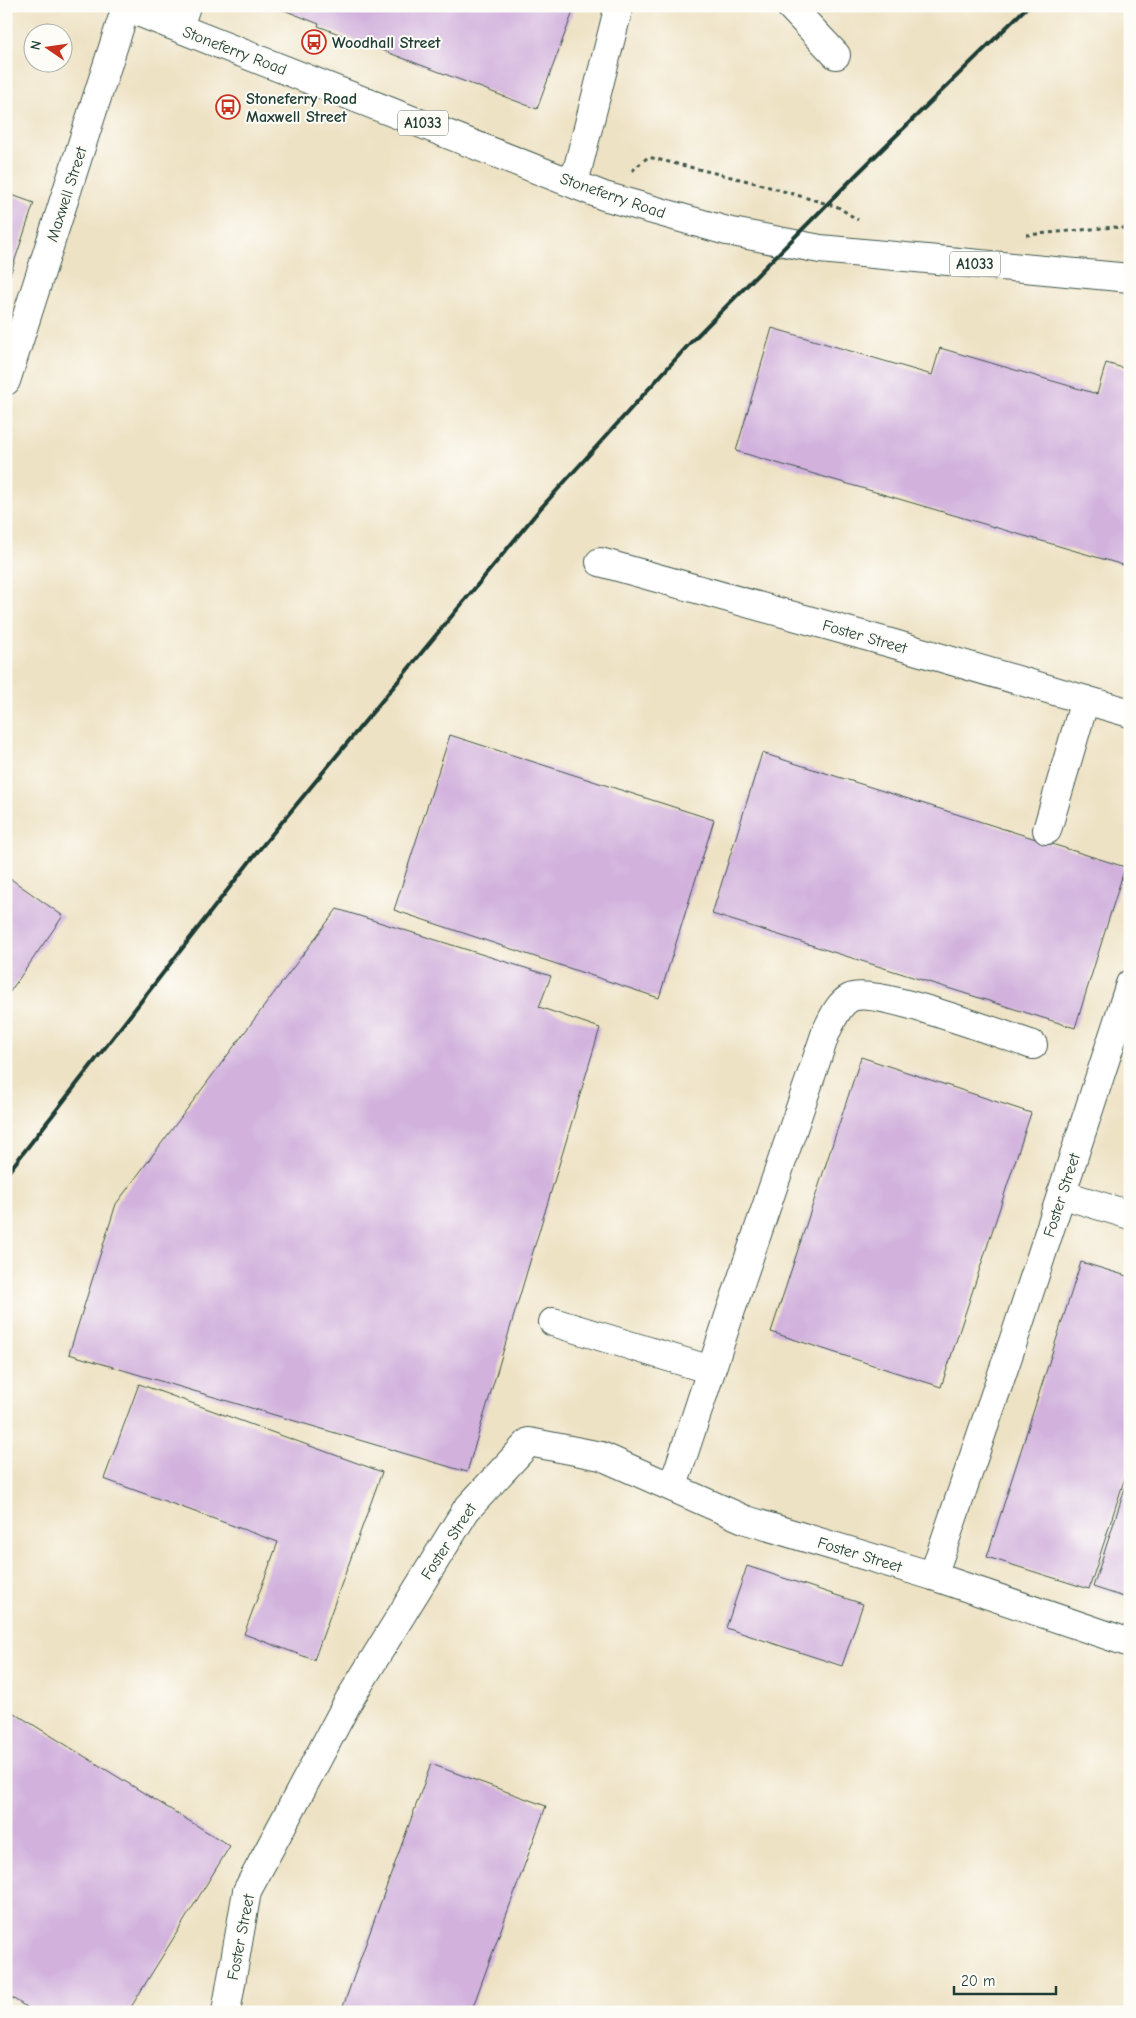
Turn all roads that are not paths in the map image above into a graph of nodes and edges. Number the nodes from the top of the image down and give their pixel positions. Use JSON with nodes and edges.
{"nodes":[{"id":1,"x":619,"y":6,"type":"edge"},
{"id":2,"x":790,"y":6,"type":"edge"},
{"id":3,"x":125,"y":7,"type":"edge"},
{"id":4,"x":182,"y":17,"type":"edge"},
{"id":5,"x":836,"y":55,"type":"dead end"},
{"id":6,"x":574,"y":183,"type":"junction"},
{"id":7,"x":1130,"y":278,"type":"edge"},
{"id":8,"x":6,"y":381,"type":"edge"},
{"id":9,"x":600,"y":562,"type":"dead end"},
{"id":10,"x":1085,"y":700,"type":"junction"},
{"id":11,"x":1130,"y":713,"type":"edge"},
{"id":12,"x":1047,"y":830,"type":"dead end"},
{"id":13,"x":1128,"y":996,"type":"edge"},
{"id":14,"x":1033,"y":1045,"type":"dead end"},
{"id":15,"x":1061,"y":1194,"type":"junction"},
{"id":16,"x":1130,"y":1215,"type":"edge"},
{"id":17,"x":553,"y":1322,"type":"dead end"},
{"id":18,"x":711,"y":1370,"type":"junction"},
{"id":19,"x":673,"y":1486,"type":"junction"},
{"id":20,"x":933,"y":1576,"type":"junction"},
{"id":21,"x":1130,"y":1643,"type":"edge"},
{"id":22,"x":226,"y":2012,"type":"edge"}],
"edges":[{"from":1,"to":6,"type":"main road"},
{"from":2,"to":5,"type":"main road"},
{"from":3,"to":4,"type":"main road","name":"Stoneferry Road","number":"A1033"},
{"from":3,"to":8,"type":"main road","name":"Maxwell Street"},
{"from":4,"to":6,"type":"main road","name":"Stoneferry Road","number":"A1033"},
{"from":6,"to":7,"type":"main road","name":"Stoneferry Road","number":"A1033"},
{"from":9,"to":10,"type":"main road","name":"Foster Street"},
{"from":10,"to":11,"type":"main road","name":"Foster Street"},
{"from":10,"to":12,"type":"main road"},
{"from":13,"to":15,"type":"main road","name":"Foster Street"},
{"from":14,"to":18,"type":"main road"},
{"from":15,"to":16,"type":"main road"},
{"from":15,"to":20,"type":"main road","name":"Foster Street"},
{"from":17,"to":18,"type":"main road"},
{"from":18,"to":19,"type":"main road"},
{"from":19,"to":20,"type":"main road","name":"Foster Street"},
{"from":19,"to":22,"type":"main road","name":"Foster Street"},
{"from":20,"to":21,"type":"main road","name":"Foster Street"}]}
